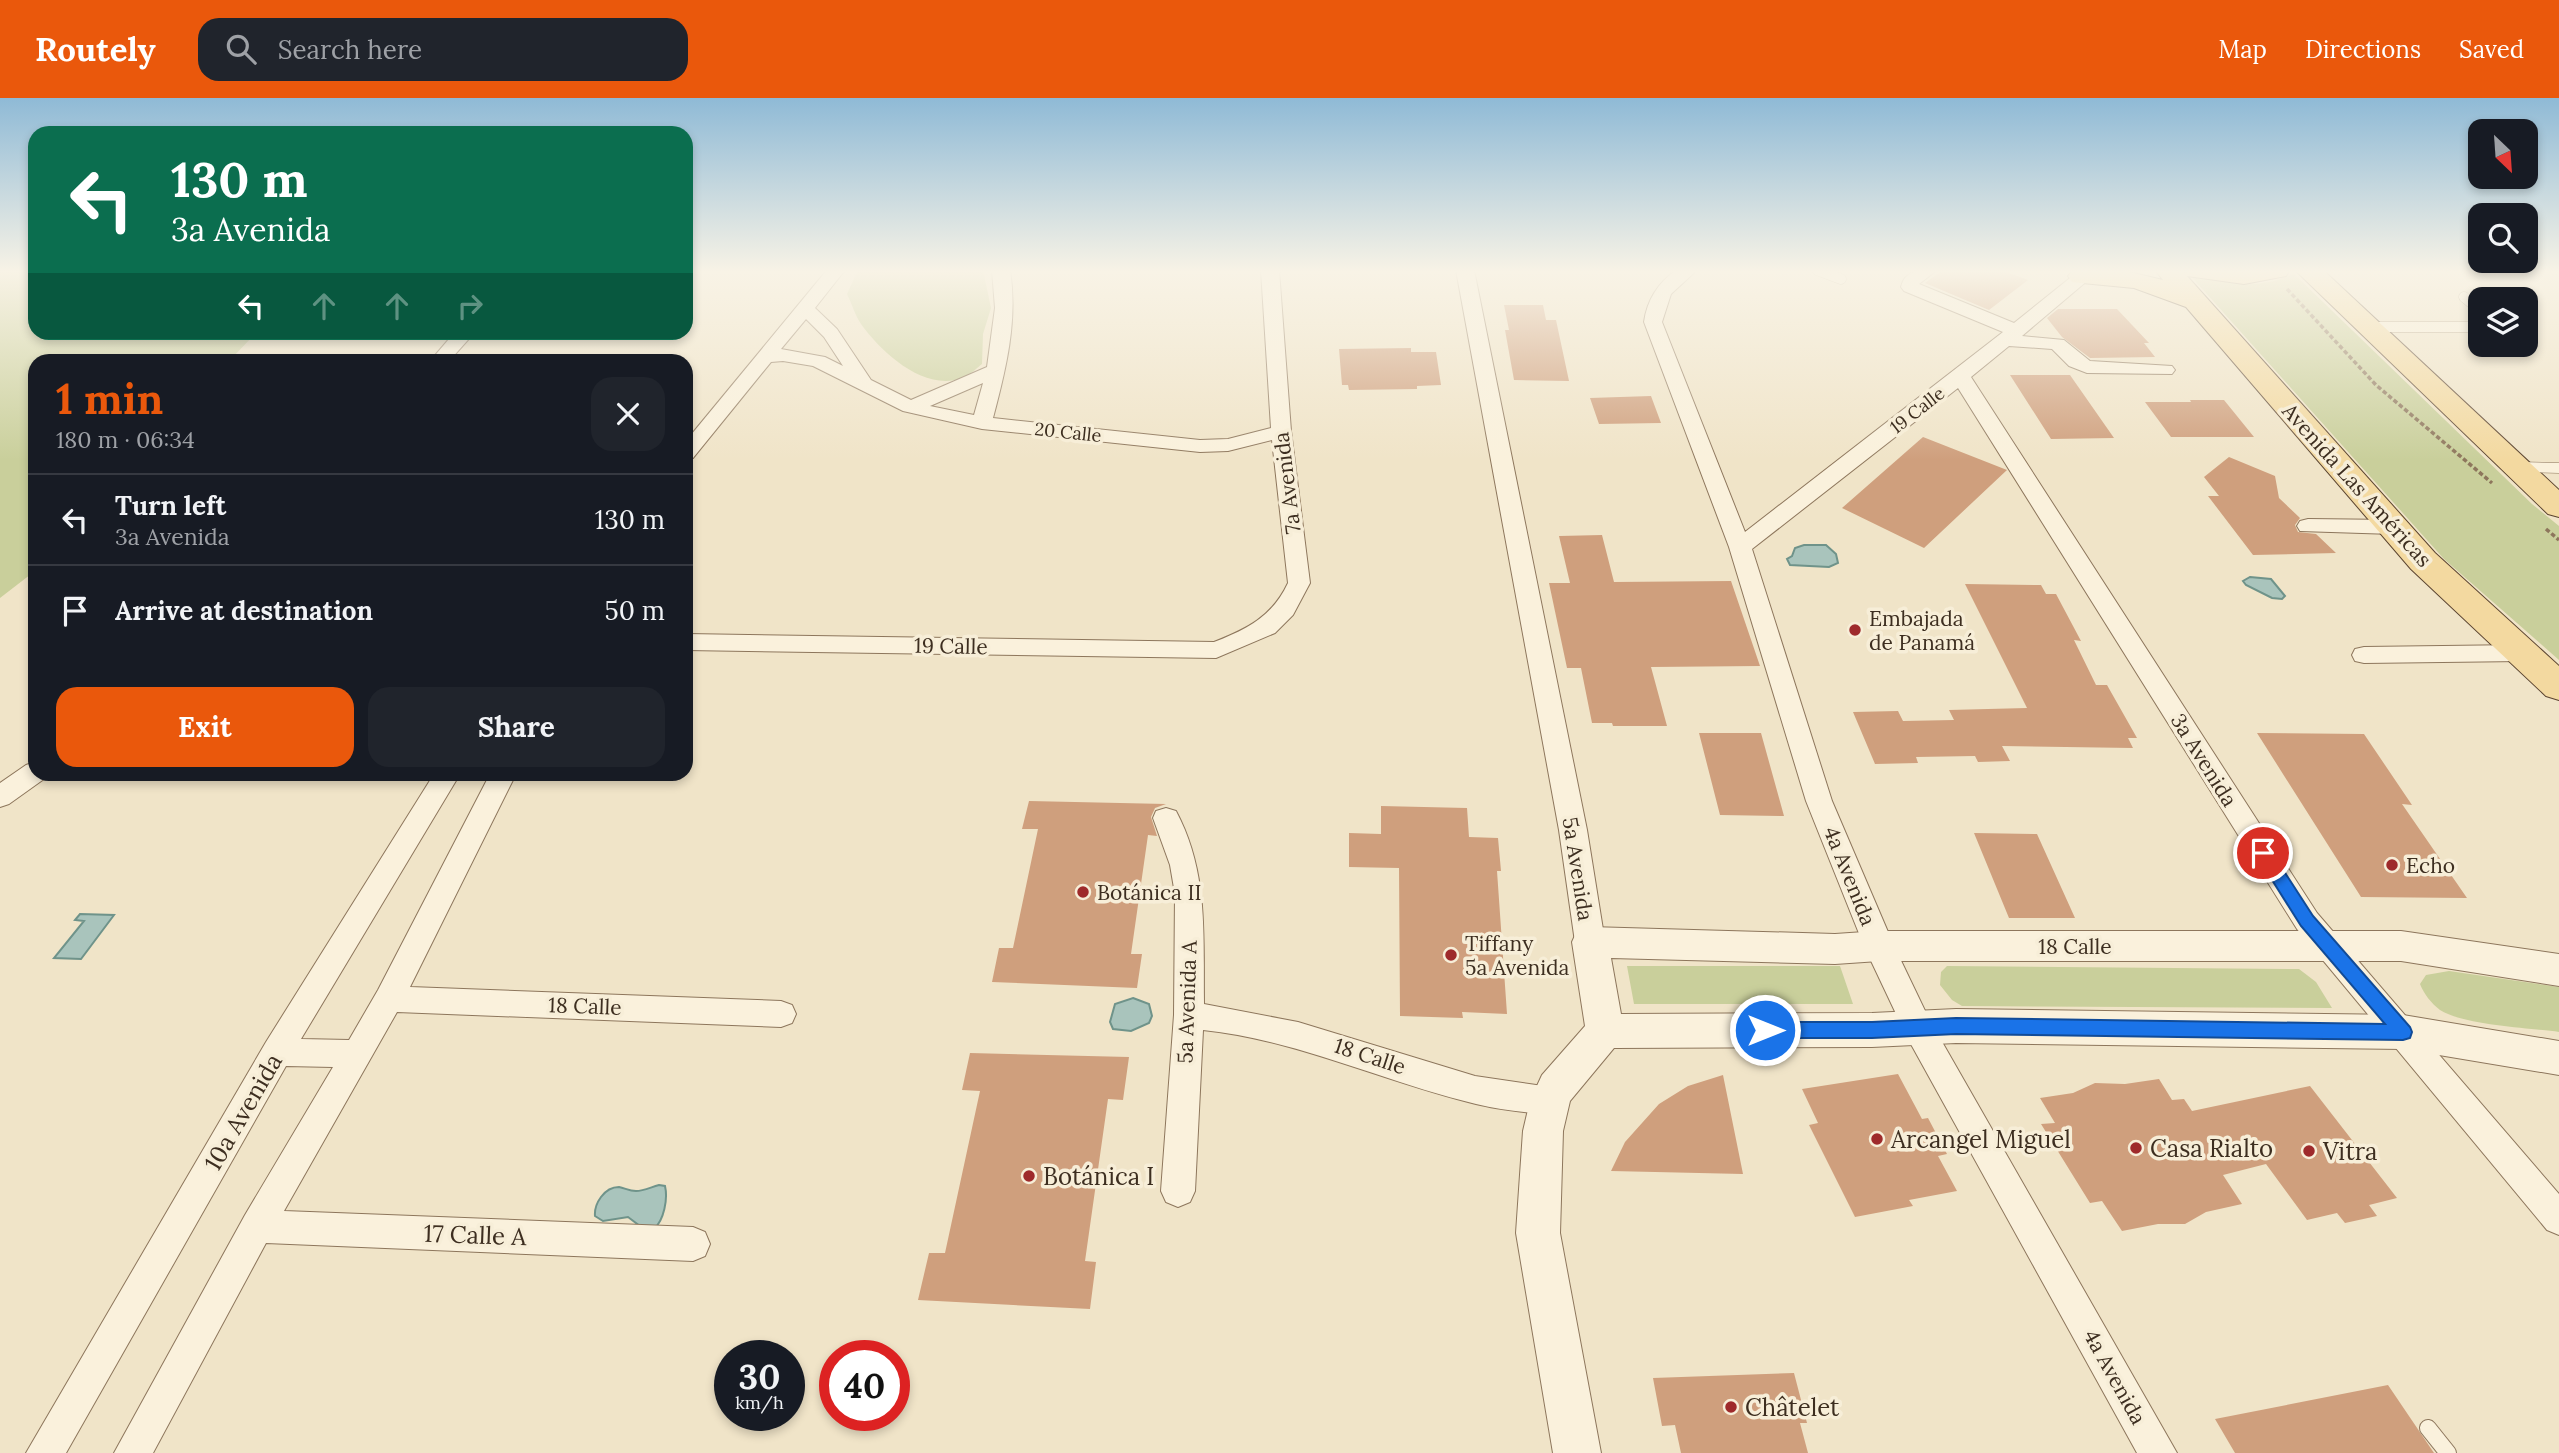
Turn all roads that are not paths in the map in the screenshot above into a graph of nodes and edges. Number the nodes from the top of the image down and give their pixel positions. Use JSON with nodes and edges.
{"nodes":[{"id":1,"x":784,"y":333,"type":"edge"},
{"id":2,"x":831,"y":333,"type":"edge"},
{"id":3,"x":1001,"y":333,"type":"edge"},
{"id":4,"x":1274,"y":333,"type":"edge"},
{"id":5,"x":1477,"y":333,"type":"edge"},
{"id":6,"x":1657,"y":333,"type":"edge"},
{"id":7,"x":2006,"y":333,"type":"edge"},
{"id":8,"x":2223,"y":333,"type":"edge"},
{"id":9,"x":2375,"y":333,"type":"edge"},
{"id":10,"x":2010,"y":335,"type":"junction"},
{"id":11,"x":459,"y":340,"type":"edge"},
{"id":12,"x":446,"y":354,"type":"edge"},
{"id":13,"x":764,"y":357,"type":"junction"},
{"id":14,"x":2165,"y":370,"type":"dead end"},
{"id":15,"x":994,"y":371,"type":"junction"},
{"id":16,"x":1961,"y":376,"type":"junction"},
{"id":17,"x":862,"y":381,"type":"junction"},
{"id":18,"x":910,"y":407,"type":"junction"},
{"id":19,"x":982,"y":423,"type":"junction"},
{"id":20,"x":1281,"y":431,"type":"junction"},
{"id":21,"x":693,"y":445,"type":"edge"},
{"id":22,"x":2559,"y":468,"type":"edge"},
{"id":23,"x":2507,"y":478,"type":"junction"},
{"id":24,"x":2549,"y":515,"type":"edge"},
{"id":25,"x":2308,"y":526,"type":"dead end"},
{"id":26,"x":2393,"y":527,"type":"junction"},
{"id":27,"x":1740,"y":547,"type":"junction"},
{"id":28,"x":693,"y":642,"type":"edge"},
{"id":29,"x":1216,"y":650,"type":"joint"},
{"id":30,"x":2521,"y":653,"type":"junction"},
{"id":31,"x":2364,"y":655,"type":"dead end"},
{"id":32,"x":2559,"y":687,"type":"edge"},
{"id":33,"x":28,"y":777,"type":"edge"},
{"id":34,"x":443,"y":781,"type":"edge"},
{"id":35,"x":499,"y":781,"type":"edge"},
{"id":36,"x":0,"y":797,"type":"edge"},
{"id":37,"x":1166,"y":818,"type":"dead end"},
{"id":38,"x":1590,"y":942,"type":"junction"},
{"id":39,"x":1879,"y":946,"type":"junction"},
{"id":40,"x":2327,"y":946,"type":"junction"},
{"id":41,"x":2559,"y":970,"type":"edge"},
{"id":42,"x":389,"y":999,"type":"junction"},
{"id":43,"x":781,"y":1014,"type":"dead end"},
{"id":44,"x":1189,"y":1015,"type":"junction"},
{"id":45,"x":1918,"y":1028,"type":"junction"},
{"id":46,"x":1605,"y":1031,"type":"junction"},
{"id":47,"x":2403,"y":1032,"type":"junction"},
{"id":48,"x":277,"y":1052,"type":"junction"},
{"id":49,"x":356,"y":1054,"type":"junction"},
{"id":50,"x":2559,"y":1058,"type":"edge"},
{"id":51,"x":1550,"y":1101,"type":"junction"},
{"id":52,"x":1178,"y":1191,"type":"dead end"},
{"id":53,"x":2559,"y":1219,"type":"edge"},
{"id":54,"x":257,"y":1226,"type":"junction"},
{"id":55,"x":693,"y":1244,"type":"dead end"},
{"id":56,"x":2428,"y":1428,"type":"dead end"},
{"id":57,"x":45,"y":1453,"type":"edge"},
{"id":58,"x":133,"y":1453,"type":"edge"},
{"id":59,"x":1577,"y":1453,"type":"edge"},
{"id":60,"x":2158,"y":1453,"type":"edge"},
{"id":61,"x":2448,"y":1453,"type":"edge"}],
"edges":[{"from":1,"to":13,"type":"street"},
{"from":2,"to":17,"type":"street","name":"20 Calle"},
{"from":3,"to":15,"type":"street"},
{"from":4,"to":20,"type":"street","name":"7a Avenida"},
{"from":5,"to":38,"type":"street","name":"5a Avenida"},
{"from":6,"to":27,"type":"street","name":"4a Avenida"},
{"from":7,"to":10,"type":"street"},
{"from":8,"to":26,"type":"main road","name":"Avenida Las Américas"},
{"from":9,"to":23,"type":"main road"},
{"from":10,"to":14,"type":"street"},
{"from":10,"to":16,"type":"street","name":"19 Calle"},
{"from":11,"to":12,"type":"street"},
{"from":13,"to":17,"type":"street","name":"20 Calle"},
{"from":13,"to":21,"type":"street"},
{"from":15,"to":18,"type":"street"},
{"from":15,"to":19,"type":"street"},
{"from":16,"to":27,"type":"street","name":"19 Calle"},
{"from":16,"to":40,"type":"street","name":"3a Avenida"},
{"from":17,"to":18,"type":"street","name":"20 Calle"},
{"from":18,"to":19,"type":"street","name":"20 Calle"},
{"from":19,"to":20,"type":"street","name":"20 Calle"},
{"from":20,"to":29,"type":"street","name":"7a Avenida"},
{"from":22,"to":23,"type":"lane"},
{"from":23,"to":24,"type":"main road"},
{"from":25,"to":26,"type":"street"},
{"from":26,"to":30,"type":"main road","name":"Avenida Las Américas"},
{"from":27,"to":39,"type":"street","name":"4a Avenida"},
{"from":28,"to":29,"type":"street","name":"19 Calle"},
{"from":30,"to":31,"type":"street"},
{"from":30,"to":32,"type":"main road","name":"Avenida Las Américas"},
{"from":33,"to":36,"type":"street"},
{"from":34,"to":48,"type":"street","name":"10a Avenida"},
{"from":35,"to":42,"type":"street"},
{"from":37,"to":44,"type":"street","name":"5a Avenida A"},
{"from":38,"to":39,"type":"street","name":"18 Calle"},
{"from":38,"to":46,"type":"street","name":"5a Avenida"},
{"from":39,"to":40,"type":"street","name":"18 Calle"},
{"from":39,"to":45,"type":"street","name":"4a Avenida"},
{"from":40,"to":41,"type":"street","name":"18 Calle"},
{"from":40,"to":47,"type":"street","name":"3a Avenida"},
{"from":42,"to":43,"type":"street","name":"18 Calle"},
{"from":42,"to":49,"type":"street"},
{"from":44,"to":51,"type":"street","name":"18 Calle"},
{"from":44,"to":52,"type":"street","name":"5a Avenida A"},
{"from":45,"to":46,"type":"street"},
{"from":45,"to":47,"type":"street"},
{"from":45,"to":60,"type":"street","name":"4a Avenida"},
{"from":46,"to":51,"type":"street"},
{"from":47,"to":50,"type":"street"},
{"from":47,"to":53,"type":"street","name":"3a Avenida"},
{"from":48,"to":49,"type":"street"},
{"from":48,"to":57,"type":"street","name":"10a Avenida"},
{"from":49,"to":54,"type":"street"},
{"from":51,"to":59,"type":"street"},
{"from":54,"to":55,"type":"street","name":"17 Calle A"},
{"from":54,"to":58,"type":"street"},
{"from":56,"to":61,"type":"lane"}]}
